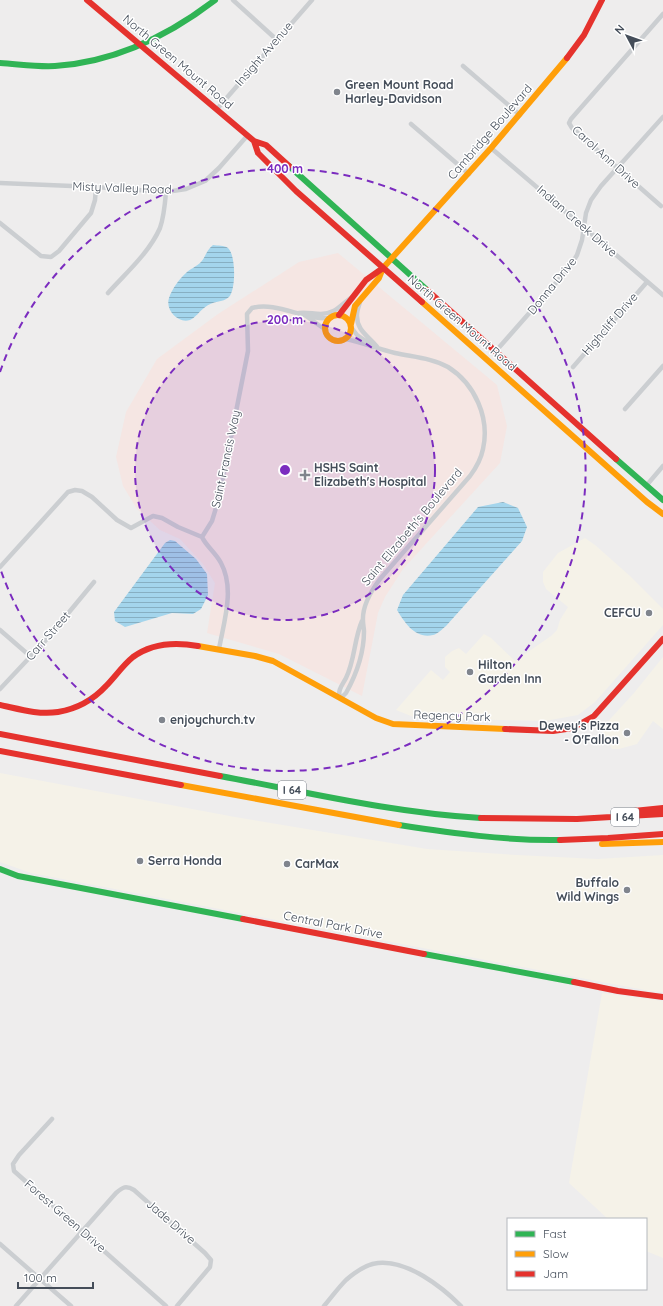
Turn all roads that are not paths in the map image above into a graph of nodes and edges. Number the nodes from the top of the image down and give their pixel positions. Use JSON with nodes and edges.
{"nodes":[{"id":1,"x":88,"y":0,"type":"edge"},
{"id":2,"x":215,"y":0,"type":"edge"},
{"id":3,"x":233,"y":0,"type":"edge"},
{"id":4,"x":312,"y":0,"type":"edge"},
{"id":5,"x":602,"y":0,"type":"edge"},
{"id":6,"x":663,"y":14,"type":"edge"},
{"id":7,"x":277,"y":40,"type":"junction"},
{"id":8,"x":142,"y":46,"type":"junction"},
{"id":9,"x":0,"y":63,"type":"edge"},
{"id":10,"x":463,"y":66,"type":"dead end"},
{"id":11,"x":216,"y":109,"type":"junction"},
{"id":12,"x":520,"y":114,"type":"junction"},
{"id":13,"x":663,"y":117,"type":"edge"},
{"id":14,"x":412,"y":124,"type":"dead end"},
{"id":15,"x":247,"y":136,"type":"junction"},
{"id":16,"x":254,"y":141,"type":"junction"},
{"id":17,"x":491,"y":148,"type":"junction"},
{"id":18,"x":617,"y":168,"type":"junction"},
{"id":19,"x":469,"y":174,"type":"junction"},
{"id":20,"x":0,"y":183,"type":"edge"},
{"id":21,"x":96,"y":187,"type":"junction"},
{"id":22,"x":166,"y":192,"type":"junction"},
{"id":23,"x":661,"y":206,"type":"dead end"},
{"id":24,"x":0,"y":223,"type":"edge"},
{"id":25,"x":584,"y":227,"type":"junction"},
{"id":26,"x":391,"y":259,"type":"junction"},
{"id":27,"x":383,"y":268,"type":"junction"},
{"id":28,"x":647,"y":282,"type":"junction"},
{"id":29,"x":108,"y":293,"type":"dead end"},
{"id":30,"x":663,"y":295,"type":"edge"},
{"id":31,"x":353,"y":296,"type":"junction"},
{"id":32,"x":360,"y":300,"type":"junction"},
{"id":33,"x":298,"y":313,"type":"junction"},
{"id":34,"x":339,"y":315,"type":"junction"},
{"id":35,"x":306,"y":316,"type":"junction"},
{"id":36,"x":331,"y":318,"type":"junction"},
{"id":37,"x":351,"y":325,"type":"junction"},
{"id":38,"x":326,"y":330,"type":"junction"},
{"id":39,"x":345,"y":339,"type":"junction"},
{"id":40,"x":372,"y":346,"type":"junction"},
{"id":41,"x":378,"y":348,"type":"junction"},
{"id":42,"x":495,"y":352,"type":"junction"},
{"id":43,"x":663,"y":366,"type":"edge"},
{"id":44,"x":573,"y":367,"type":"dead end"},
{"id":45,"x":625,"y":409,"type":"dead end"},
{"id":46,"x":663,"y":466,"type":"edge"},
{"id":47,"x":646,"y":486,"type":"junction"},
{"id":48,"x":663,"y":500,"type":"edge"},
{"id":49,"x":663,"y":514,"type":"edge"},
{"id":50,"x":202,"y":537,"type":"junction"},
{"id":51,"x":0,"y":567,"type":"edge"},
{"id":52,"x":94,"y":582,"type":"dead end"},
{"id":53,"x":362,"y":620,"type":"junction"},
{"id":54,"x":0,"y":630,"type":"edge"},
{"id":55,"x":663,"y":639,"type":"edge"},
{"id":56,"x":219,"y":649,"type":"junction"},
{"id":57,"x":30,"y":656,"type":"junction"},
{"id":58,"x":0,"y":689,"type":"edge"},
{"id":59,"x":340,"y":698,"type":"junction"},
{"id":60,"x":0,"y":705,"type":"edge"},
{"id":61,"x":0,"y":734,"type":"edge"},
{"id":62,"x":0,"y":751,"type":"edge"},
{"id":63,"x":663,"y":808,"type":"edge"},
{"id":64,"x":663,"y":814,"type":"edge"},
{"id":65,"x":587,"y":818,"type":"junction"},
{"id":66,"x":663,"y":834,"type":"edge"},
{"id":67,"x":544,"y":840,"type":"junction"},
{"id":68,"x":663,"y":842,"type":"edge"},
{"id":69,"x":0,"y":869,"type":"edge"},
{"id":70,"x":663,"y":997,"type":"edge"},
{"id":71,"x":52,"y":1119,"type":"dead end"},
{"id":72,"x":82,"y":1231,"type":"junction"},
{"id":73,"x":0,"y":1244,"type":"edge"},
{"id":74,"x":40,"y":1279,"type":"junction"},
{"id":75,"x":16,"y":1306,"type":"edge"},
{"id":76,"x":71,"y":1306,"type":"edge"},
{"id":77,"x":166,"y":1306,"type":"edge"},
{"id":78,"x":177,"y":1306,"type":"edge"},
{"id":79,"x":324,"y":1306,"type":"edge"},
{"id":80,"x":461,"y":1306,"type":"edge"}],
"edges":[{"from":1,"to":8,"type":"main road","name":"North Green Mount Road"},
{"from":2,"to":8,"type":"main road"},
{"from":3,"to":7,"type":"street"},
{"from":4,"to":7,"type":"street","name":"Insight Avenue"},
{"from":5,"to":12,"type":"main road","name":"Cambridge Boulevard"},
{"from":6,"to":18,"type":"street","name":"Carol Ann Drive"},
{"from":7,"to":11,"type":"street","name":"Insight Avenue"},
{"from":8,"to":9,"type":"main road"},
{"from":8,"to":11,"type":"main road","name":"North Green Mount Road"},
{"from":10,"to":12,"type":"street"},
{"from":11,"to":15,"type":"main road","name":"North Green Mount Road"},
{"from":12,"to":17,"type":"main road","name":"Cambridge Boulevard"},
{"from":13,"to":18,"type":"street","name":"Donna Drive"},
{"from":14,"to":19,"type":"street"},
{"from":15,"to":16,"type":"main road","name":"North Green Mount Road"},
{"from":15,"to":22,"type":"street","name":"Misty Valley Road"},
{"from":16,"to":26,"type":"main road","name":"North Green Mount Road"},
{"from":16,"to":27,"type":"main road","name":"North Green Mount Road"},
{"from":17,"to":19,"type":"main road","name":"Cambridge Boulevard"},
{"from":17,"to":25,"type":"street","name":"Indian Creek Drive"},
{"from":18,"to":23,"type":"street","name":"Carol Ann Drive"},
{"from":18,"to":25,"type":"street","name":"Donna Drive"},
{"from":19,"to":26,"type":"main road","name":"Cambridge Boulevard"},
{"from":20,"to":21,"type":"street","name":"Misty Valley Road"},
{"from":21,"to":22,"type":"street","name":"Misty Valley Road"},
{"from":21,"to":24,"type":"street"},
{"from":22,"to":29,"type":"street"},
{"from":25,"to":28,"type":"street","name":"Indian Creek Drive"},
{"from":25,"to":42,"type":"street","name":"Donna Drive"},
{"from":26,"to":27,"type":"main road","name":"Cambridge Boulevard"},
{"from":26,"to":42,"type":"main road","name":"North Green Mount Road"},
{"from":27,"to":31,"type":"main road"},
{"from":27,"to":32,"type":"main road"},
{"from":27,"to":49,"type":"main road","name":"North Green Mount Road"},
{"from":28,"to":30,"type":"street","name":"Indian Creek Drive"},
{"from":28,"to":44,"type":"street","name":"Highcliff Drive"},
{"from":31,"to":33,"type":"street","name":"Saint Francis Way"},
{"from":31,"to":34,"type":"main road"},
{"from":32,"to":37,"type":"main road"},
{"from":32,"to":41,"type":"street","name":"Saint Elizabeth's Boulevard"},
{"from":33,"to":35,"type":"street","name":"Saint Francis Way"},
{"from":33,"to":50,"type":"street","name":"Saint Francis Way"},
{"from":34,"to":36,"type":"main road"},
{"from":34,"to":37,"type":"main road","name":"Saint Elizabeth's Boulevard"},
{"from":35,"to":36,"type":"street","name":"Saint Francis Way"},
{"from":35,"to":38,"type":"street","name":"Saint Francis Way"},
{"from":36,"to":38,"type":"main road"},
{"from":37,"to":39,"type":"main road"},
{"from":37,"to":40,"type":"street","name":"Saint Elizabeth's Boulevard"},
{"from":38,"to":39,"type":"main road","name":"Saint Elizabeth's Boulevard"},
{"from":39,"to":40,"type":"street","name":"Saint Elizabeth's Boulevard"},
{"from":40,"to":41,"type":"street","name":"Saint Elizabeth's Boulevard"},
{"from":41,"to":53,"type":"street","name":"Saint Elizabeth's Boulevard"},
{"from":42,"to":47,"type":"main road","name":"North Green Mount Road"},
{"from":43,"to":45,"type":"street"},
{"from":46,"to":47,"type":"street"},
{"from":47,"to":48,"type":"main road","name":"North Green Mount Road"},
{"from":50,"to":51,"type":"street"},
{"from":50,"to":56,"type":"street"},
{"from":52,"to":57,"type":"street","name":"Carr Street"},
{"from":53,"to":59,"type":"street","name":"Saint Elizabeth's Boulevard"},
{"from":53,"to":59,"type":"street","name":"Saint Elizabeth's Boulevard"},
{"from":54,"to":57,"type":"street"},
{"from":55,"to":59,"type":"main road","name":"Regency Park"},
{"from":56,"to":59,"type":"main road","name":"Regency Park"},
{"from":56,"to":60,"type":"main road","name":"Regency Park"},
{"from":57,"to":58,"type":"street","name":"Carr Street"},
{"from":61,"to":65,"type":"main road","number":"I 64"},
{"from":62,"to":67,"type":"main road","number":"I 64"},
{"from":63,"to":65,"type":"main road"},
{"from":64,"to":65,"type":"main road","number":"I 64"},
{"from":66,"to":67,"type":"main road","number":"I 64"},
{"from":67,"to":68,"type":"main road"},
{"from":69,"to":70,"type":"main road","name":"Central Park Drive"},
{"from":71,"to":72,"type":"street","name":"Forest Green Drive"},
{"from":72,"to":74,"type":"street"},
{"from":72,"to":77,"type":"street","name":"Forest Green Drive"},
{"from":72,"to":78,"type":"street","name":"Jade Drive"},
{"from":73,"to":74,"type":"street"},
{"from":74,"to":75,"type":"street"},
{"from":74,"to":76,"type":"street"},
{"from":79,"to":80,"type":"street"}]}
